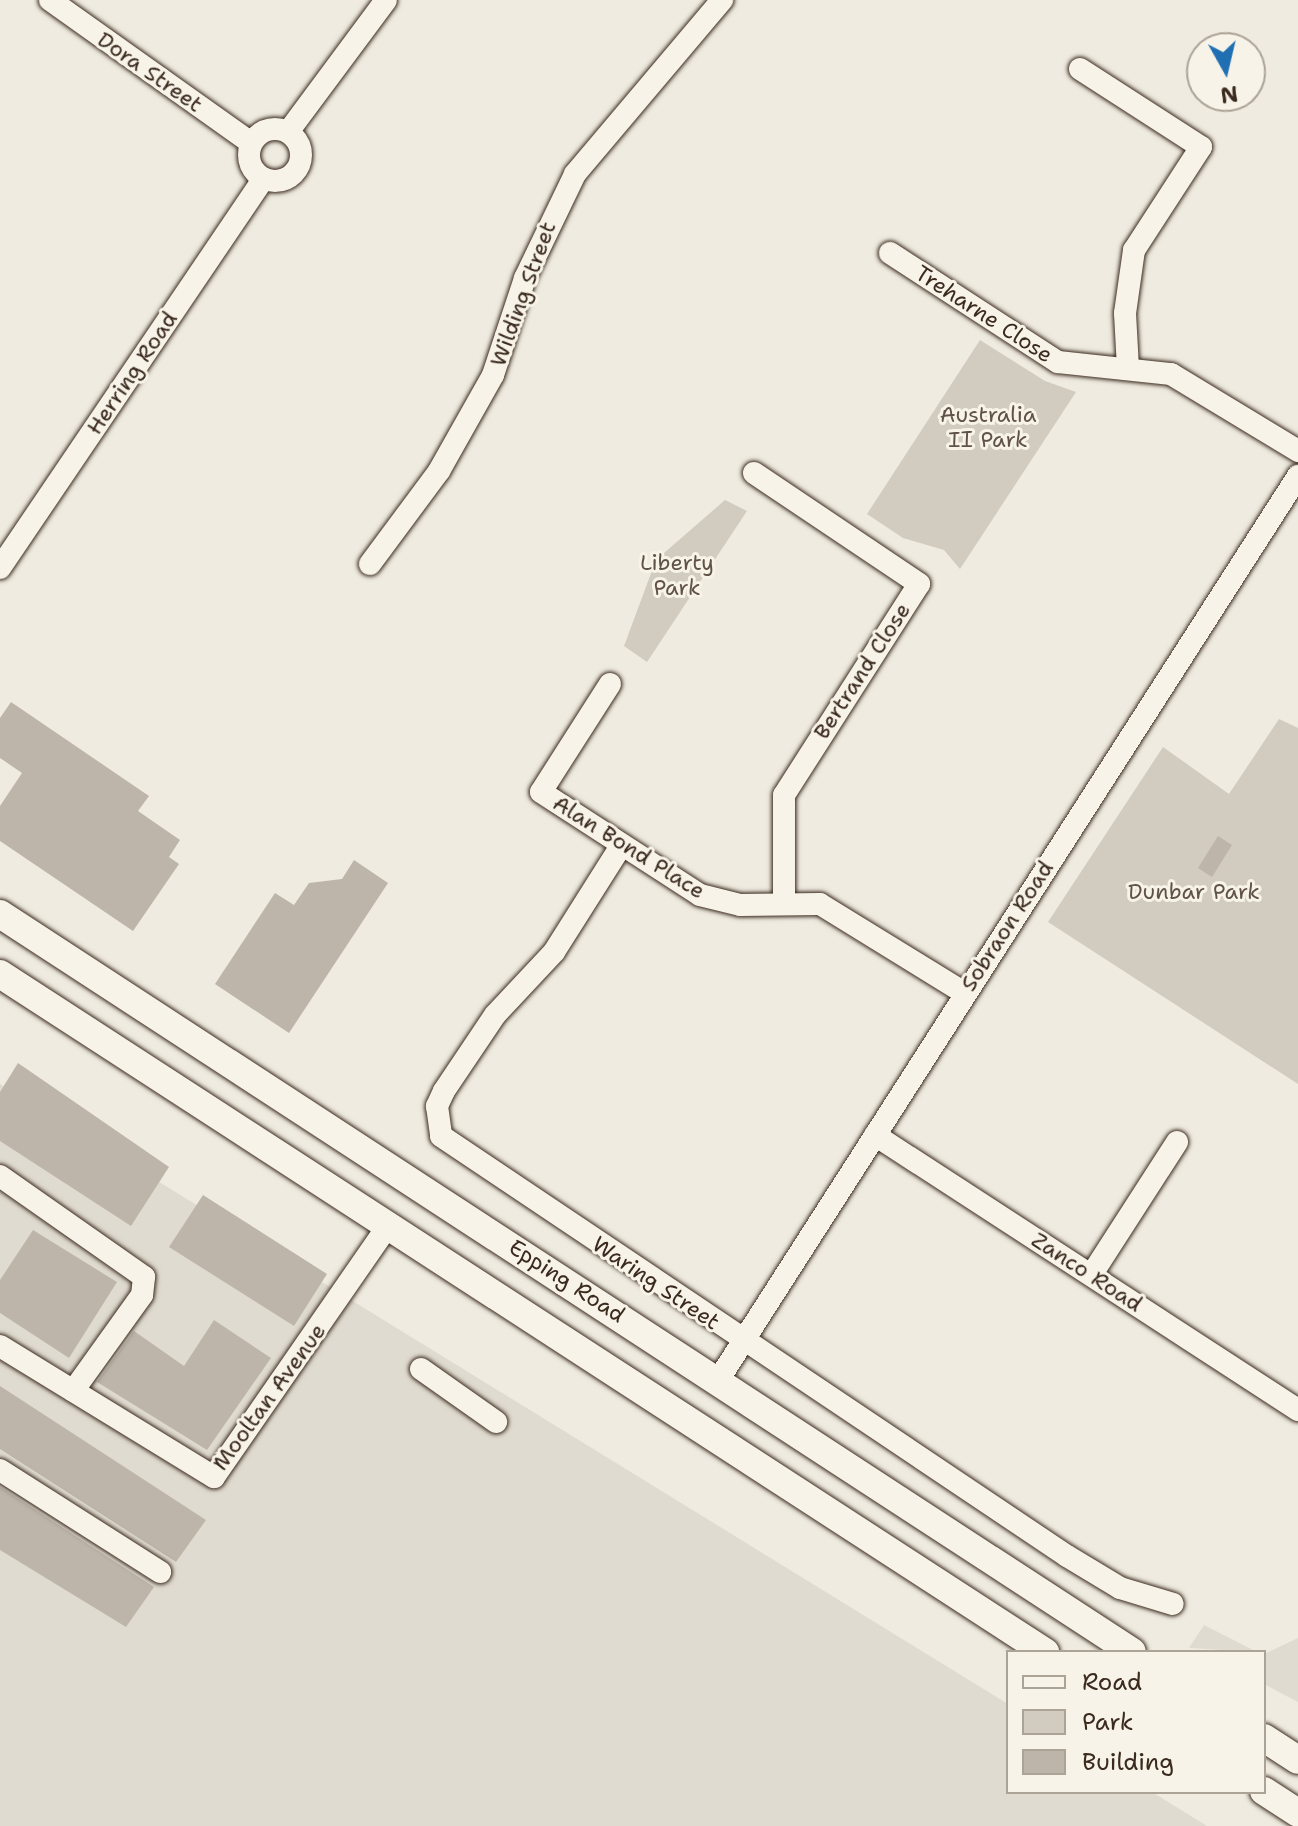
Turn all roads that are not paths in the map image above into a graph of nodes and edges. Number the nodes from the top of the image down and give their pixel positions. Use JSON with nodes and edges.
{"nodes":[{"id":1,"x":50,"y":0,"type":"edge"},
{"id":2,"x":386,"y":0,"type":"edge"},
{"id":3,"x":722,"y":0,"type":"edge"},
{"id":4,"x":1080,"y":69,"type":"dead end"},
{"id":5,"x":288,"y":132,"type":"junction"},
{"id":6,"x":251,"y":143,"type":"junction"},
{"id":7,"x":263,"y":179,"type":"junction"},
{"id":8,"x":890,"y":253,"type":"dead end"},
{"id":9,"x":1128,"y":368,"type":"junction"},
{"id":10,"x":1298,"y":451,"type":"edge"},
{"id":11,"x":754,"y":473,"type":"dead end"},
{"id":12,"x":1298,"y":476,"type":"edge"},
{"id":13,"x":370,"y":564,"type":"dead end"},
{"id":14,"x":0,"y":566,"type":"edge"},
{"id":15,"x":610,"y":684,"type":"dead end"},
{"id":16,"x":621,"y":846,"type":"junction"},
{"id":17,"x":784,"y":902,"type":"junction"},
{"id":18,"x":0,"y":914,"type":"edge"},
{"id":19,"x":0,"y":974,"type":"edge"},
{"id":20,"x":963,"y":992,"type":"junction"},
{"id":21,"x":875,"y":1135,"type":"junction"},
{"id":22,"x":1177,"y":1142,"type":"dead end"},
{"id":23,"x":0,"y":1176,"type":"edge"},
{"id":24,"x":389,"y":1224,"type":"junction"},
{"id":25,"x":1092,"y":1274,"type":"junction"},
{"id":26,"x":743,"y":1341,"type":"junction"},
{"id":27,"x":0,"y":1346,"type":"edge"},
{"id":28,"x":421,"y":1369,"type":"dead end"},
{"id":29,"x":719,"y":1379,"type":"junction"},
{"id":30,"x":73,"y":1391,"type":"junction"},
{"id":31,"x":1298,"y":1410,"type":"edge"},
{"id":32,"x":496,"y":1422,"type":"dead end"},
{"id":33,"x":0,"y":1470,"type":"edge"},
{"id":34,"x":160,"y":1572,"type":"dead end"},
{"id":35,"x":1173,"y":1604,"type":"dead end"},
{"id":36,"x":1042,"y":1650,"type":"edge"},
{"id":37,"x":1129,"y":1650,"type":"edge"},
{"id":38,"x":1266,"y":1739,"type":"edge"},
{"id":39,"x":1296,"y":1757,"type":"edge"},
{"id":40,"x":1266,"y":1792,"type":"edge"},
{"id":41,"x":1298,"y":1813,"type":"edge"}],
"edges":[{"from":1,"to":6,"type":"street","name":"Dora Street"},
{"from":2,"to":5,"type":"street"},
{"from":3,"to":13,"type":"street","name":"Wilding Street"},
{"from":4,"to":9,"type":"street"},
{"from":5,"to":6,"type":"street"},
{"from":5,"to":7,"type":"street"},
{"from":6,"to":7,"type":"street"},
{"from":7,"to":14,"type":"street","name":"Herring Road"},
{"from":8,"to":9,"type":"street","name":"Treharne Close"},
{"from":9,"to":10,"type":"street","name":"Treharne Close"},
{"from":11,"to":17,"type":"street","name":"Bertrand Close"},
{"from":12,"to":20,"type":"street","name":"Sobraon Road"},
{"from":15,"to":16,"type":"street","name":"Alan Bond Place"},
{"from":16,"to":17,"type":"street","name":"Alan Bond Place"},
{"from":16,"to":26,"type":"street","name":"Waring Street"},
{"from":17,"to":20,"type":"street","name":"Alan Bond Place"},
{"from":18,"to":29,"type":"main road","name":"Epping Road"},
{"from":19,"to":24,"type":"main road"},
{"from":20,"to":21,"type":"street","name":"Sobraon Road"},
{"from":21,"to":25,"type":"street","name":"Zanco Road"},
{"from":21,"to":26,"type":"street","name":"Sobraon Road"},
{"from":22,"to":25,"type":"street"},
{"from":23,"to":30,"type":"street"},
{"from":24,"to":30,"type":"street","name":"Mooltan Avenue"},
{"from":24,"to":36,"type":"main road"},
{"from":25,"to":31,"type":"street","name":"Zanco Road"},
{"from":26,"to":29,"type":"street","name":"Sobraon Road"},
{"from":26,"to":35,"type":"street","name":"Waring Street"},
{"from":27,"to":30,"type":"street","name":"Mooltan Avenue"},
{"from":28,"to":32,"type":"street"},
{"from":29,"to":37,"type":"main road","name":"Epping Road"},
{"from":33,"to":34,"type":"street"},
{"from":38,"to":39,"type":"main road"},
{"from":40,"to":41,"type":"main road"}]}
